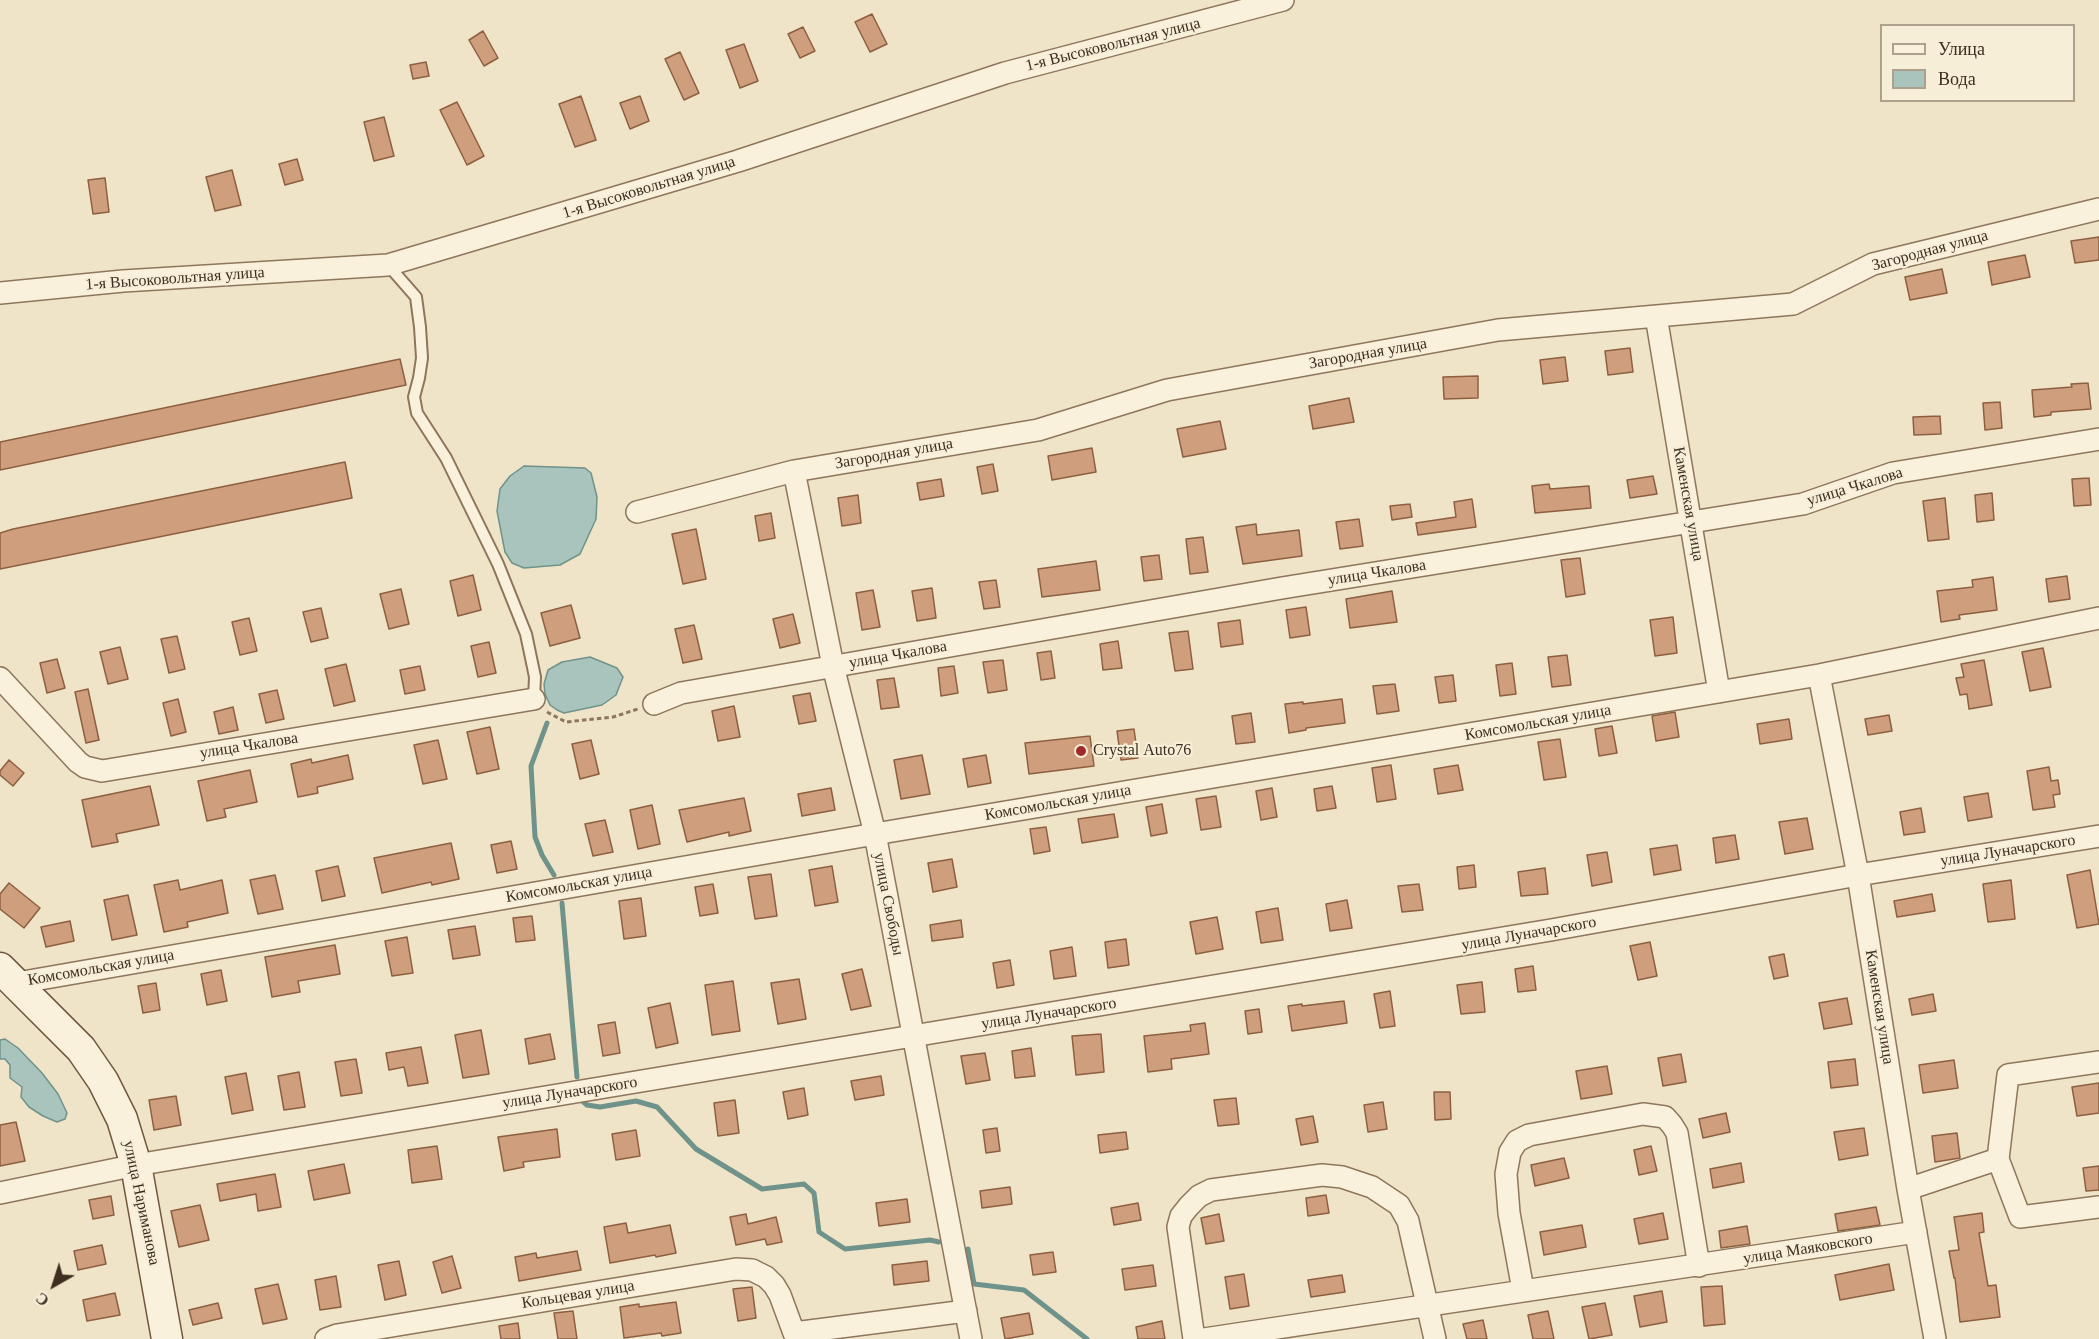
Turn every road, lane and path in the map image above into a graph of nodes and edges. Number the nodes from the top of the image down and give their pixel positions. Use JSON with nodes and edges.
{"nodes":[{"id":1,"x":1283,"y":0,"type":"edge"},
{"id":2,"x":2099,"y":209,"type":"edge"},
{"id":3,"x":388,"y":265,"type":"junction"},
{"id":4,"x":0,"y":293,"type":"edge"},
{"id":5,"x":1656,"y":316,"type":"junction"},
{"id":6,"x":2099,"y":439,"type":"edge"},
{"id":7,"x":794,"y":471,"type":"junction"},
{"id":8,"x":636,"y":512,"type":"dead end"},
{"id":9,"x":1692,"y":522,"type":"junction"},
{"id":10,"x":2099,"y":618,"type":"edge"},
{"id":11,"x":833,"y":666,"type":"junction"},
{"id":12,"x":1819,"y":675,"type":"junction"},
{"id":13,"x":0,"y":678,"type":"edge"},
{"id":14,"x":1719,"y":692,"type":"junction"},
{"id":15,"x":534,"y":699,"type":"junction"},
{"id":16,"x":654,"y":704,"type":"joint"},
{"id":17,"x":874,"y":834,"type":"junction"},
{"id":18,"x":2099,"y":836,"type":"edge"},
{"id":19,"x":1858,"y":874,"type":"junction"},
{"id":20,"x":8,"y":976,"type":"edge"},
{"id":21,"x":914,"y":1036,"type":"junction"},
{"id":22,"x":2099,"y":1062,"type":"edge"},
{"id":23,"x":1998,"y":1159,"type":"junction"},
{"id":24,"x":136,"y":1165,"type":"junction"},
{"id":25,"x":1908,"y":1189,"type":"junction"},
{"id":26,"x":0,"y":1193,"type":"edge"},
{"id":27,"x":2099,"y":1207,"type":"edge"},
{"id":28,"x":1916,"y":1232,"type":"junction"},
{"id":29,"x":1700,"y":1266,"type":"junction"},
{"id":30,"x":1522,"y":1290,"type":"junction"},
{"id":31,"x":1428,"y":1305,"type":"junction"},
{"id":32,"x":966,"y":1311,"type":"junction"},
{"id":33,"x":794,"y":1336,"type":"edge"},
{"id":34,"x":167,"y":1339,"type":"edge"},
{"id":35,"x":326,"y":1339,"type":"edge"},
{"id":36,"x":971,"y":1339,"type":"edge"},
{"id":37,"x":1194,"y":1339,"type":"edge"},
{"id":38,"x":1204,"y":1339,"type":"edge"},
{"id":39,"x":1435,"y":1339,"type":"edge"},
{"id":40,"x":1935,"y":1339,"type":"edge"}],
"edges":[{"from":1,"to":3,"type":"street","name":"1-я Высоковольтная улица"},
{"from":2,"to":5,"type":"street","name":"Загородная улица"},
{"from":3,"to":4,"type":"street","name":"1-я Высоковольтная улица"},
{"from":3,"to":15,"type":"lane"},
{"from":5,"to":7,"type":"street","name":"Загородная улица"},
{"from":5,"to":9,"type":"street","name":"Каменская улица"},
{"from":6,"to":9,"type":"street","name":"улица Чкалова"},
{"from":7,"to":8,"type":"street","name":"Загородная улица"},
{"from":7,"to":11,"type":"street","name":"улица Свободы"},
{"from":9,"to":11,"type":"street","name":"улица Чкалова"},
{"from":9,"to":14,"type":"street","name":"Каменская улица"},
{"from":10,"to":12,"type":"street","name":"Комсомольская улица"},
{"from":11,"to":16,"type":"street","name":"улица Чкалова"},
{"from":11,"to":17,"type":"street","name":"улица Свободы"},
{"from":12,"to":14,"type":"street","name":"Комсомольская улица"},
{"from":12,"to":19,"type":"street","name":"Каменская улица"},
{"from":13,"to":15,"type":"street","name":"улица Чкалова"},
{"from":14,"to":17,"type":"street","name":"Комсомольская улица"},
{"from":15,"to":16,"type":"path"},
{"from":17,"to":20,"type":"street","name":"Комсомольская улица"},
{"from":17,"to":21,"type":"street","name":"улица Свободы"},
{"from":18,"to":19,"type":"street","name":"улица Луначарского"},
{"from":19,"to":21,"type":"street","name":"улица Луначарского"},
{"from":19,"to":25,"type":"street","name":"Каменская улица"},
{"from":20,"to":24,"type":"main road","name":"улица Нариманова"},
{"from":21,"to":24,"type":"street","name":"улица Луначарского"},
{"from":21,"to":32,"type":"street","name":"улица Свободы"},
{"from":22,"to":23,"type":"street"},
{"from":23,"to":25,"type":"street"},
{"from":23,"to":27,"type":"street"},
{"from":24,"to":26,"type":"street","name":"улица Луначарского"},
{"from":24,"to":34,"type":"main road","name":"улица Нариманова"},
{"from":25,"to":28,"type":"street","name":"Каменская улица"},
{"from":28,"to":29,"type":"street","name":"улица Маяковского"},
{"from":28,"to":40,"type":"street","name":"Каменская улица"},
{"from":29,"to":30,"type":"street","name":"улица Маяковского"},
{"from":29,"to":30,"type":"street"},
{"from":30,"to":31,"type":"street","name":"улица Маяковского"},
{"from":31,"to":37,"type":"street"},
{"from":31,"to":38,"type":"street","name":"улица Маяковского"},
{"from":31,"to":39,"type":"street"},
{"from":32,"to":33,"type":"street","name":"Кольцевая улица"},
{"from":32,"to":36,"type":"street","name":"улица Свободы"},
{"from":33,"to":35,"type":"street","name":"Кольцевая улица"}]}
